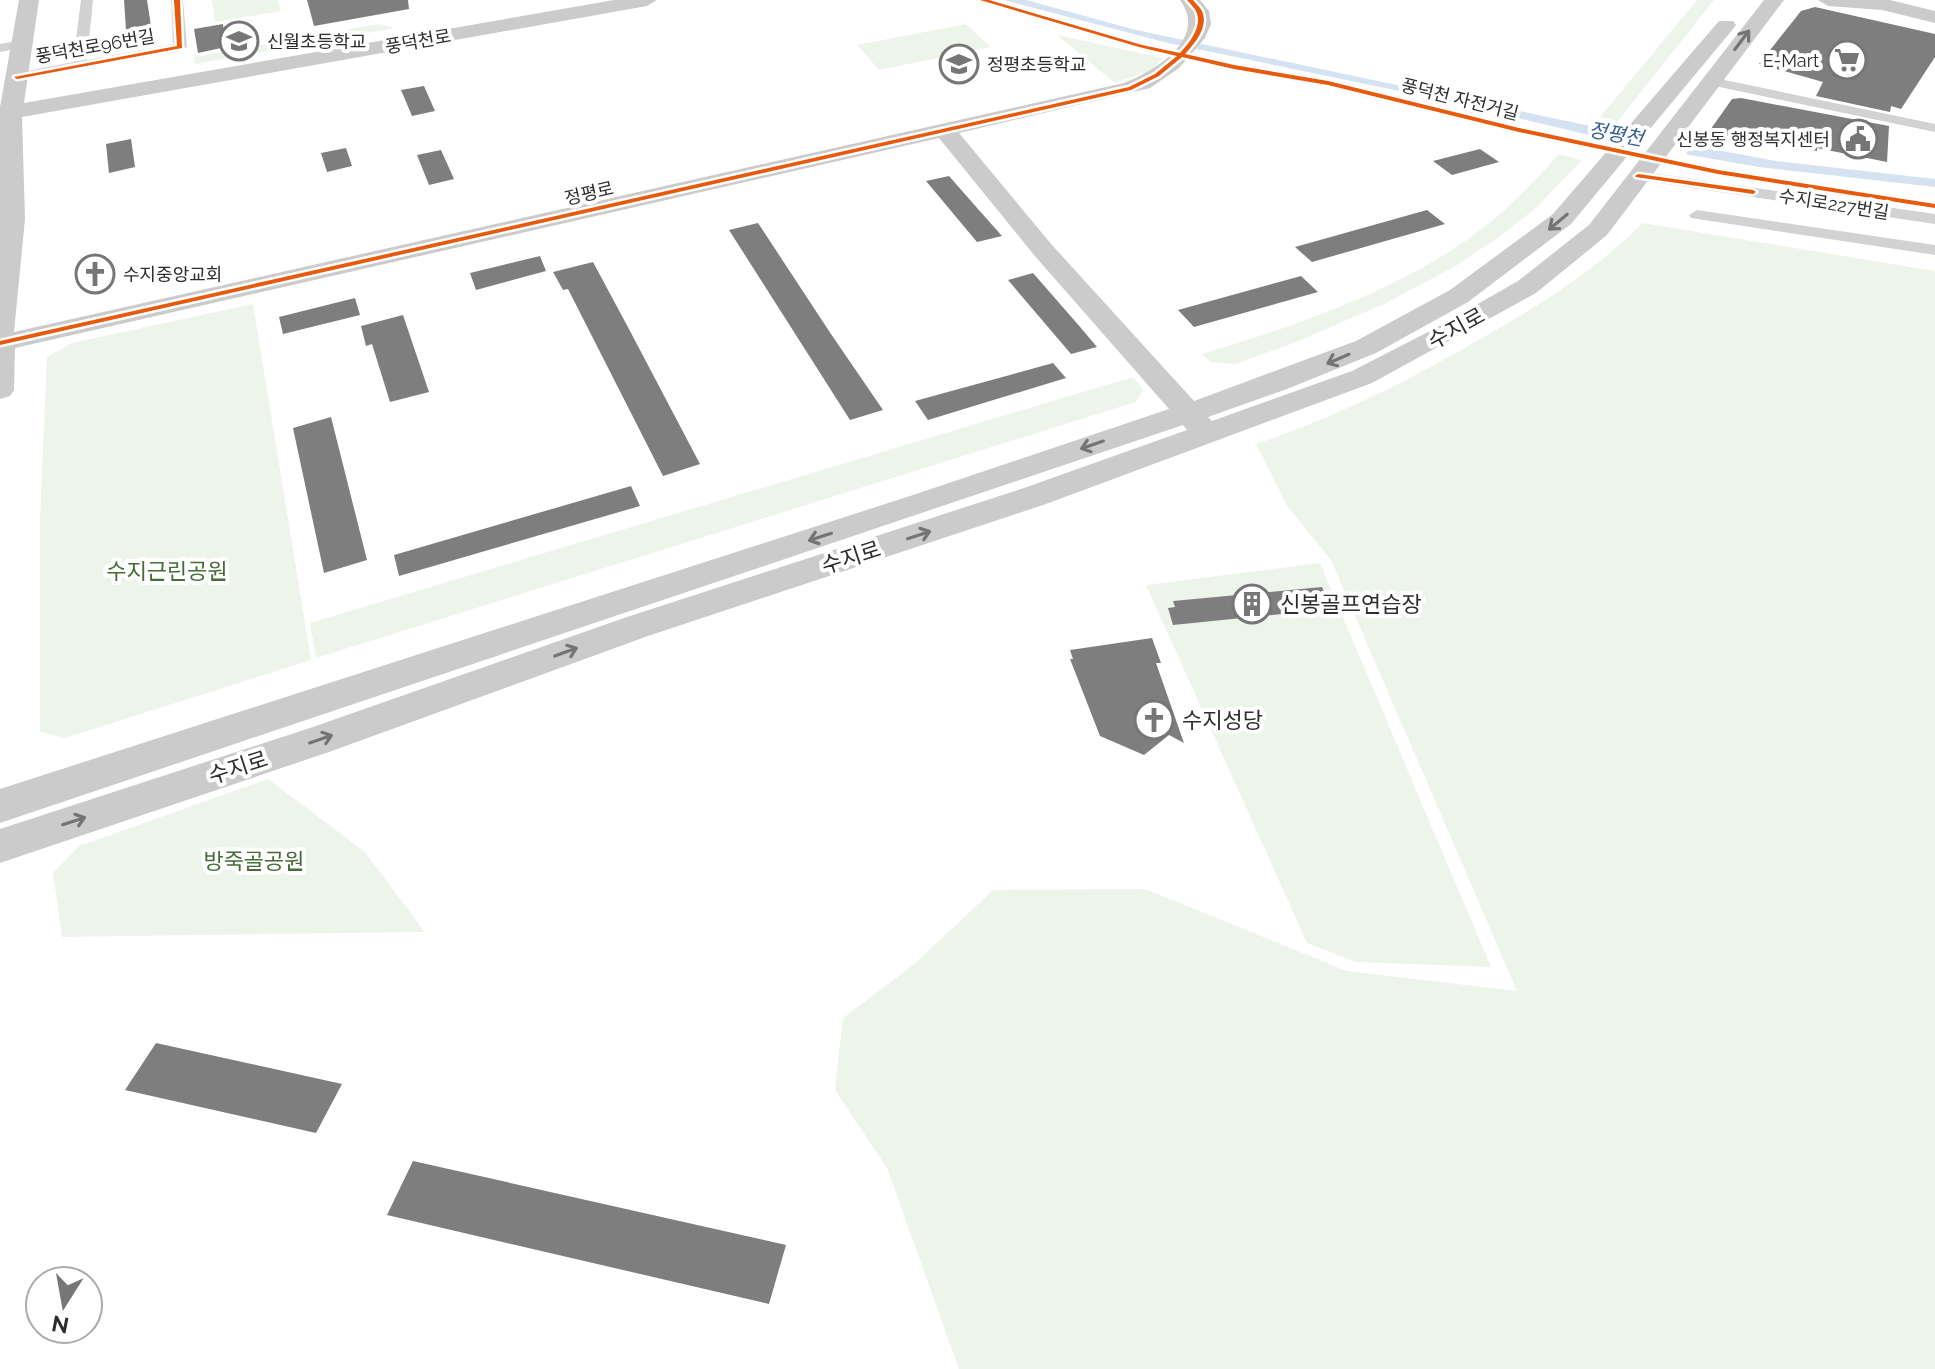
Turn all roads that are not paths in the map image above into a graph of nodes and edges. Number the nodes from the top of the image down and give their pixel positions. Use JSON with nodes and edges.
{"nodes":[{"id":1,"x":29,"y":0,"type":"edge"},
{"id":2,"x":87,"y":0,"type":"edge"},
{"id":3,"x":177,"y":0,"type":"edge"},
{"id":4,"x":647,"y":0,"type":"edge"},
{"id":5,"x":1190,"y":0,"type":"edge"},
{"id":6,"x":1828,"y":0,"type":"edge"},
{"id":7,"x":1874,"y":2,"type":"edge"},
{"id":8,"x":1762,"y":4,"type":"edge"},
{"id":9,"x":1935,"y":17,"type":"edge"},
{"id":10,"x":21,"y":44,"type":"junction"},
{"id":11,"x":0,"y":48,"type":"edge"},
{"id":12,"x":80,"y":65,"type":"junction"},
{"id":13,"x":17,"y":77,"type":"junction"},
{"id":14,"x":1710,"y":81,"type":"junction"},
{"id":15,"x":6,"y":113,"type":"edge"},
{"id":16,"x":1935,"y":128,"type":"edge"},
{"id":17,"x":946,"y":132,"type":"junction"},
{"id":18,"x":1631,"y":169,"type":"junction"},
{"id":19,"x":1697,"y":215,"type":"dead end"},
{"id":20,"x":1935,"y":219,"type":"edge"},
{"id":21,"x":7,"y":220,"type":"edge"},
{"id":22,"x":1935,"y":250,"type":"edge"},
{"id":23,"x":1,"y":342,"type":"edge"},
{"id":24,"x":0,"y":390,"type":"edge"},
{"id":25,"x":1197,"y":423,"type":"junction"},
{"id":26,"x":0,"y":806,"type":"edge"},
{"id":27,"x":0,"y":846,"type":"edge"}],
"edges":[{"from":1,"to":10,"type":"main road"},
{"from":2,"to":12,"type":"street","name":"풍덕천로96번길"},
{"from":3,"to":12,"type":"street","name":"풍덕천로96번길"},
{"from":4,"to":15,"type":"main road","name":"풍덕천로"},
{"from":5,"to":17,"type":"main road","name":"정평로"},
{"from":6,"to":7,"type":"main road"},
{"from":7,"to":9,"type":"main road"},
{"from":14,"to":8,"type":"main road","one_way":true},
{"from":8,"to":18,"type":"main road"},
{"from":10,"to":11,"type":"street"},
{"from":10,"to":13,"type":"main road"},
{"from":12,"to":13,"type":"street","name":"풍덕천로96번길"},
{"from":13,"to":15,"type":"main road"},
{"from":14,"to":16,"type":"street"},
{"from":14,"to":18,"type":"main road"},
{"from":15,"to":21,"type":"main road"},
{"from":17,"to":23,"type":"main road","name":"정평로"},
{"from":17,"to":25,"type":"main road"},
{"from":18,"to":20,"type":"street","name":"수지로227번길"},
{"from":18,"to":25,"type":"main road","name":"수지로"},
{"from":19,"to":22,"type":"street"},
{"from":21,"to":23,"type":"main road"},
{"from":23,"to":24,"type":"main road"},
{"from":25,"to":26,"type":"main road","name":"수지로","one_way":true},
{"from":27,"to":25,"type":"main road","name":"수지로","one_way":true}]}
